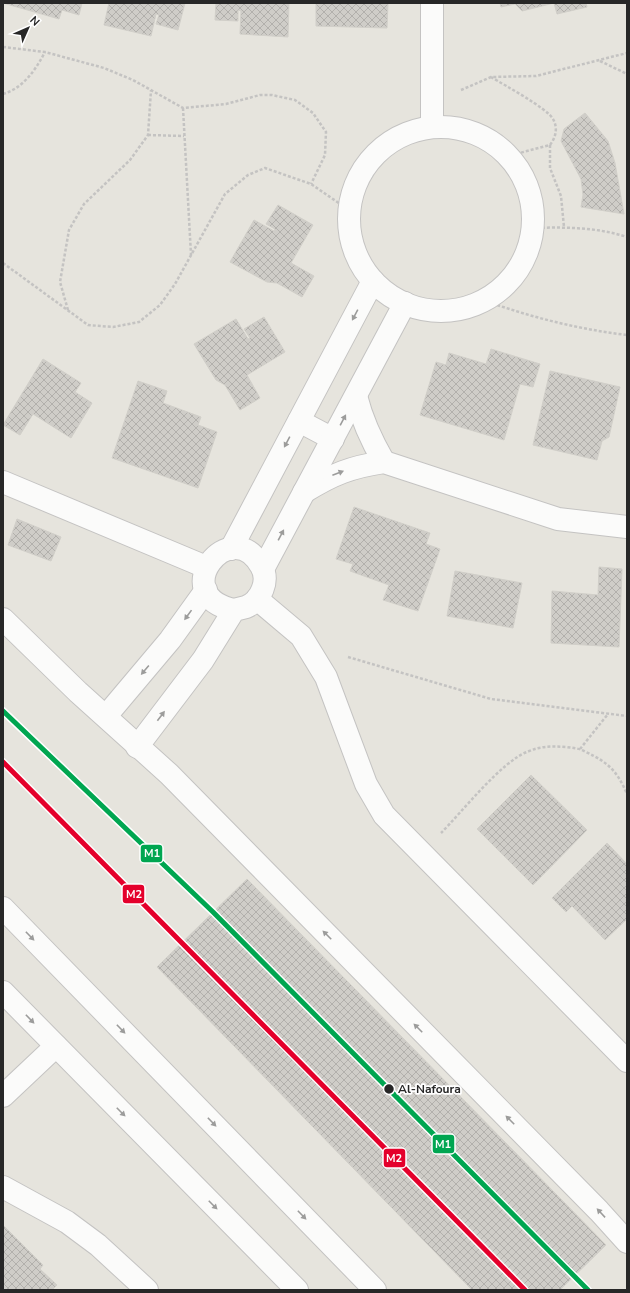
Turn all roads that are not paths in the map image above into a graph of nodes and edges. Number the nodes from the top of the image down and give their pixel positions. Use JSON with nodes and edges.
{"nodes":[{"id":1,"x":432,"y":3,"type":"edge"},
{"id":2,"x":435,"y":126,"type":"junction"},
{"id":3,"x":373,"y":281,"type":"junction"},
{"id":4,"x":405,"y":303,"type":"junction"},
{"id":5,"x":356,"y":396,"type":"junction"},
{"id":6,"x":299,"y":421,"type":"junction"},
{"id":7,"x":333,"y":438,"type":"junction"},
{"id":8,"x":384,"y":462,"type":"junction"},
{"id":9,"x":3,"y":482,"type":"edge"},
{"id":10,"x":304,"y":492,"type":"junction"},
{"id":11,"x":627,"y":527,"type":"edge"},
{"id":12,"x":231,"y":549,"type":"junction"},
{"id":13,"x":206,"y":566,"type":"junction"},
{"id":14,"x":263,"y":569,"type":"junction"},
{"id":15,"x":206,"y":590,"type":"junction"},
{"id":16,"x":257,"y":599,"type":"junction"},
{"id":17,"x":234,"y":610,"type":"junction"},
{"id":18,"x":3,"y":619,"type":"edge"},
{"id":19,"x":106,"y":716,"type":"junction"},
{"id":20,"x":137,"y":746,"type":"junction"},
{"id":21,"x":3,"y":908,"type":"edge"},
{"id":22,"x":3,"y":992,"type":"edge"},
{"id":23,"x":56,"y":1046,"type":"junction"},
{"id":24,"x":627,"y":1061,"type":"edge"},
{"id":25,"x":3,"y":1096,"type":"edge"},
{"id":26,"x":3,"y":1187,"type":"edge"},
{"id":27,"x":627,"y":1242,"type":"edge"},
{"id":28,"x":147,"y":1290,"type":"edge"},
{"id":29,"x":297,"y":1290,"type":"edge"},
{"id":30,"x":375,"y":1290,"type":"edge"}],
"edges":[{"from":1,"to":2,"type":"street"},
{"from":2,"to":3,"type":"street"},
{"from":2,"to":4,"type":"street"},
{"from":3,"to":4,"type":"street"},
{"from":3,"to":6,"type":"street","one_way":true},
{"from":4,"to":5,"type":"street"},
{"from":7,"to":5,"type":"street","one_way":true},
{"from":5,"to":8,"type":"street"},
{"from":6,"to":7,"type":"street"},
{"from":6,"to":12,"type":"street","one_way":true},
{"from":7,"to":10,"type":"street"},
{"from":10,"to":8,"type":"street","one_way":true},
{"from":8,"to":11,"type":"street"},
{"from":9,"to":13,"type":"street"},
{"from":14,"to":10,"type":"street","one_way":true},
{"from":12,"to":13,"type":"street"},
{"from":12,"to":14,"type":"street"},
{"from":13,"to":15,"type":"street"},
{"from":14,"to":16,"type":"street"},
{"from":15,"to":17,"type":"street"},
{"from":15,"to":19,"type":"street","one_way":true},
{"from":16,"to":17,"type":"street"},
{"from":16,"to":24,"type":"street"},
{"from":20,"to":17,"type":"street","one_way":true},
{"from":18,"to":19,"type":"street"},
{"from":19,"to":20,"type":"street"},
{"from":27,"to":20,"type":"street","one_way":true},
{"from":21,"to":30,"type":"street","one_way":true},
{"from":22,"to":23,"type":"street","one_way":true},
{"from":23,"to":25,"type":"street"},
{"from":23,"to":29,"type":"street","one_way":true},
{"from":26,"to":28,"type":"street"}]}
